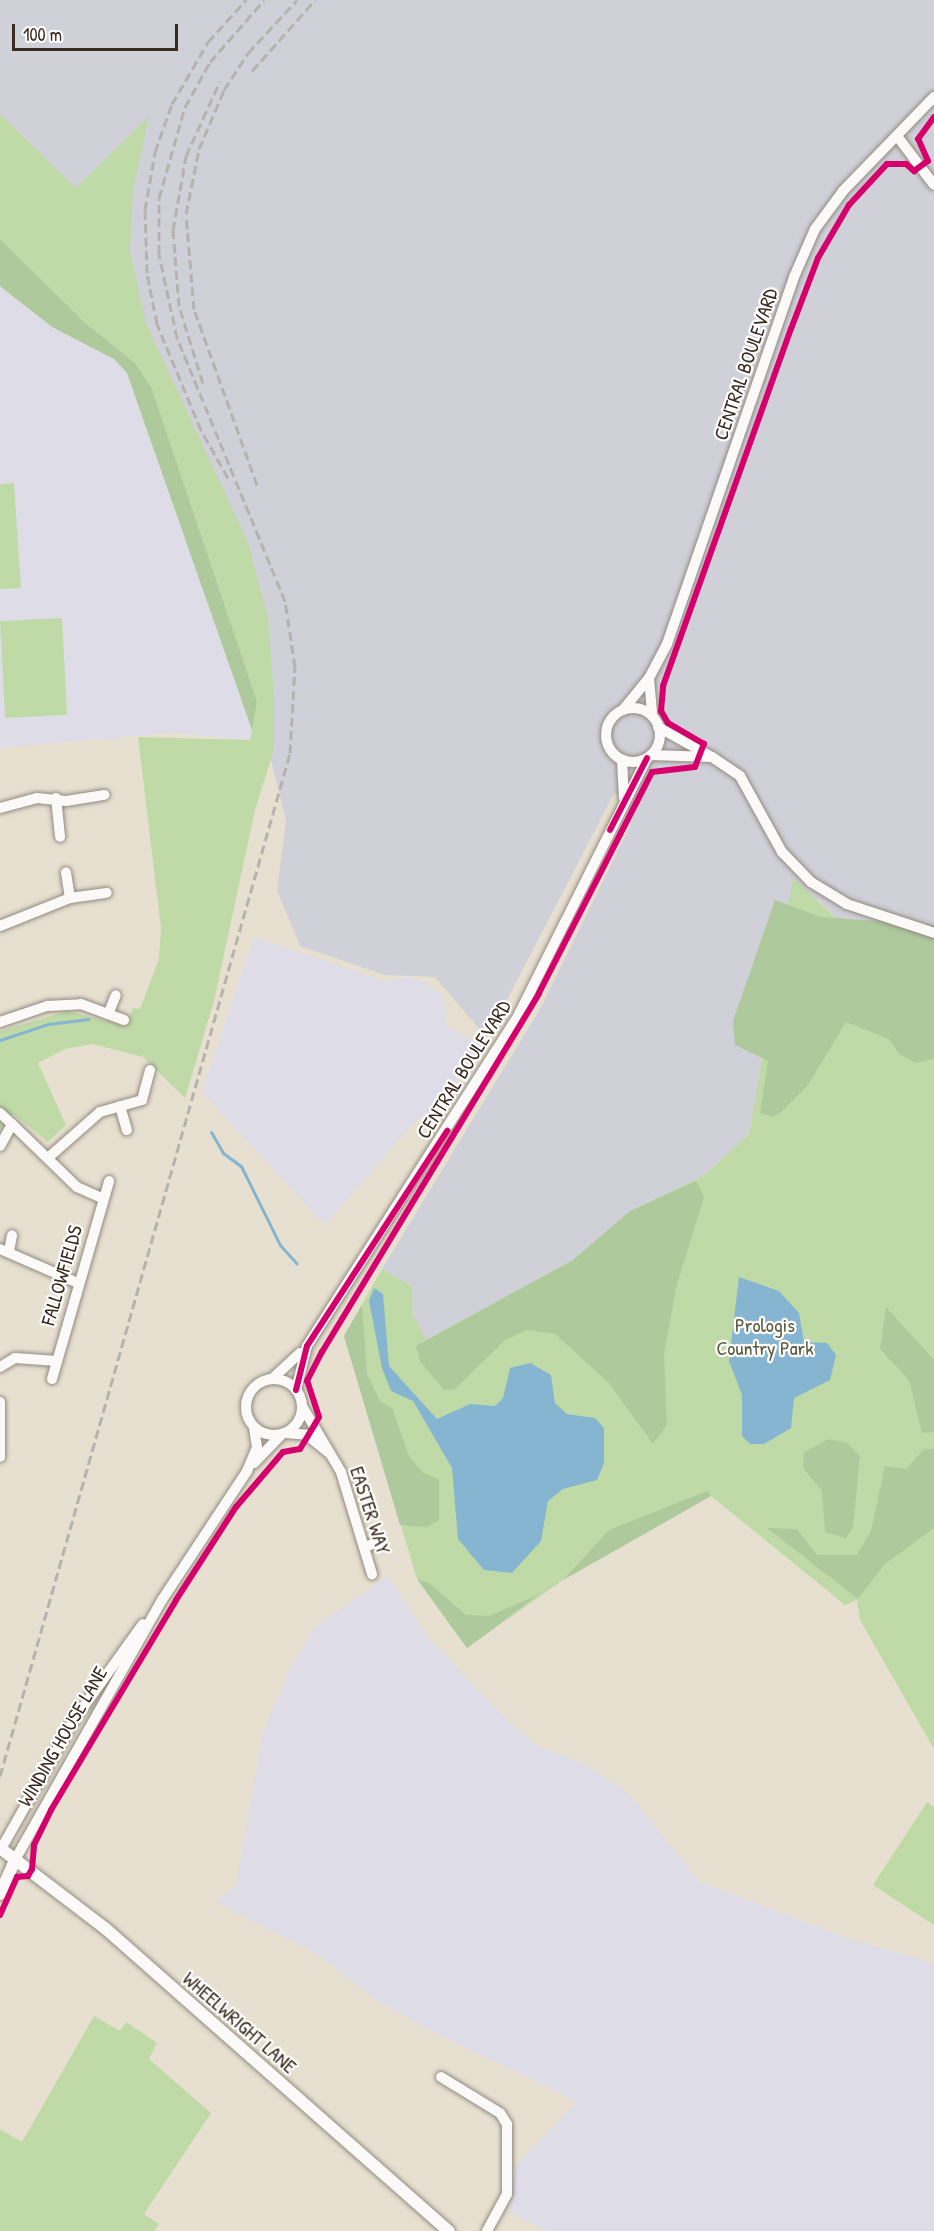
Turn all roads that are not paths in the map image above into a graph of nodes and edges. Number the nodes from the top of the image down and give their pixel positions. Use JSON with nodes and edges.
{"nodes":[{"id":1,"x":934,"y":97,"type":"edge"},
{"id":2,"x":897,"y":136,"type":"junction"},
{"id":3,"x":934,"y":185,"type":"edge"},
{"id":4,"x":650,"y":678,"type":"junction"},
{"id":5,"x":623,"y":710,"type":"junction"},
{"id":6,"x":652,"y":716,"type":"junction"},
{"id":7,"x":658,"y":727,"type":"junction"},
{"id":8,"x":649,"y":757,"type":"junction"},
{"id":9,"x":712,"y":757,"type":"junction"},
{"id":10,"x":622,"y":760,"type":"junction"},
{"id":11,"x":105,"y":795,"type":"dead end"},
{"id":12,"x":56,"y":798,"type":"junction"},
{"id":13,"x":624,"y":798,"type":"junction"},
{"id":14,"x":0,"y":808,"type":"edge"},
{"id":15,"x":60,"y":837,"type":"dead end"},
{"id":16,"x":66,"y":872,"type":"dead end"},
{"id":17,"x":107,"y":893,"type":"dead end"},
{"id":18,"x":70,"y":897,"type":"junction"},
{"id":19,"x":0,"y":926,"type":"edge"},
{"id":20,"x":934,"y":933,"type":"edge"},
{"id":21,"x":116,"y":995,"type":"dead end"},
{"id":22,"x":109,"y":1012,"type":"junction"},
{"id":23,"x":124,"y":1020,"type":"dead end"},
{"id":24,"x":0,"y":1022,"type":"edge"},
{"id":25,"x":150,"y":1070,"type":"dead end"},
{"id":26,"x":120,"y":1106,"type":"junction"},
{"id":27,"x":0,"y":1113,"type":"edge"},
{"id":28,"x":12,"y":1124,"type":"junction"},
{"id":29,"x":127,"y":1130,"type":"dead end"},
{"id":30,"x":0,"y":1146,"type":"edge"},
{"id":31,"x":49,"y":1157,"type":"junction"},
{"id":32,"x":109,"y":1181,"type":"dead end"},
{"id":33,"x":102,"y":1198,"type":"junction"},
{"id":34,"x":12,"y":1235,"type":"dead end"},
{"id":35,"x":4,"y":1250,"type":"edge"},
{"id":36,"x":78,"y":1283,"type":"junction"},
{"id":37,"x":308,"y":1346,"type":"junction"},
{"id":38,"x":54,"y":1361,"type":"junction"},
{"id":39,"x":0,"y":1367,"type":"edge"},
{"id":40,"x":52,"y":1379,"type":"dead end"},
{"id":41,"x":272,"y":1379,"type":"junction"},
{"id":42,"x":296,"y":1390,"type":"junction"},
{"id":43,"x":0,"y":1402,"type":"edge"},
{"id":44,"x":302,"y":1406,"type":"junction"},
{"id":45,"x":254,"y":1428,"type":"junction"},
{"id":46,"x":283,"y":1434,"type":"junction"},
{"id":47,"x":0,"y":1457,"type":"edge"},
{"id":48,"x":334,"y":1458,"type":"junction"},
{"id":49,"x":247,"y":1471,"type":"junction"},
{"id":50,"x":379,"y":1542,"type":"dead end"},
{"id":51,"x":364,"y":1547,"type":"junction"},
{"id":52,"x":372,"y":1574,"type":"dead end"},
{"id":53,"x":162,"y":1600,"type":"junction"},
{"id":54,"x":0,"y":1849,"type":"edge"},
{"id":55,"x":16,"y":1858,"type":"junction"},
{"id":56,"x":0,"y":1894,"type":"edge"},
{"id":57,"x":444,"y":2084,"type":"dead end"},
{"id":58,"x":449,"y":2231,"type":"edge"},
{"id":59,"x":487,"y":2231,"type":"edge"}],
"edges":[{"from":1,"to":2,"type":"street","name":"CENTRAL BOULEVARD"},
{"from":2,"to":3,"type":"street"},
{"from":2,"to":4,"type":"street","name":"CENTRAL BOULEVARD"},
{"from":4,"to":5,"type":"street","name":"CENTRAL BOULEVARD"},
{"from":4,"to":6,"type":"street","name":"CENTRAL BOULEVARD"},
{"from":5,"to":6,"type":"street"},
{"from":5,"to":10,"type":"street"},
{"from":6,"to":7,"type":"street"},
{"from":7,"to":8,"type":"street"},
{"from":7,"to":9,"type":"street"},
{"from":8,"to":9,"type":"street"},
{"from":8,"to":10,"type":"street"},
{"from":8,"to":13,"type":"street","name":"CENTRAL BOULEVARD"},
{"from":9,"to":20,"type":"street"},
{"from":10,"to":13,"type":"street","name":"CENTRAL BOULEVARD"},
{"from":11,"to":12,"type":"street"},
{"from":12,"to":14,"type":"street"},
{"from":12,"to":15,"type":"street"},
{"from":13,"to":37,"type":"street","name":"CENTRAL BOULEVARD"},
{"from":16,"to":18,"type":"street"},
{"from":17,"to":18,"type":"street"},
{"from":18,"to":19,"type":"street"},
{"from":21,"to":22,"type":"street"},
{"from":22,"to":23,"type":"street"},
{"from":22,"to":24,"type":"street"},
{"from":25,"to":26,"type":"street"},
{"from":26,"to":29,"type":"street"},
{"from":26,"to":31,"type":"street"},
{"from":27,"to":28,"type":"street"},
{"from":28,"to":30,"type":"street"},
{"from":28,"to":31,"type":"street"},
{"from":31,"to":33,"type":"street"},
{"from":32,"to":33,"type":"street","name":"FALLOWFIELDS"},
{"from":33,"to":36,"type":"street","name":"FALLOWFIELDS"},
{"from":34,"to":35,"type":"street"},
{"from":35,"to":36,"type":"street"},
{"from":36,"to":38,"type":"street","name":"FALLOWFIELDS"},
{"from":37,"to":41,"type":"street","name":"CENTRAL BOULEVARD"},
{"from":37,"to":42,"type":"street","name":"CENTRAL BOULEVARD"},
{"from":38,"to":39,"type":"street"},
{"from":38,"to":40,"type":"street","name":"FALLOWFIELDS"},
{"from":41,"to":42,"type":"street"},
{"from":41,"to":45,"type":"street"},
{"from":42,"to":44,"type":"street"},
{"from":43,"to":47,"type":"street"},
{"from":44,"to":46,"type":"street"},
{"from":44,"to":48,"type":"street","name":"EASTER WAY"},
{"from":45,"to":46,"type":"street"},
{"from":45,"to":49,"type":"street","name":"WINDING HOUSE LANE"},
{"from":46,"to":48,"type":"street","name":"EASTER WAY"},
{"from":46,"to":49,"type":"street","name":"WINDING HOUSE LANE"},
{"from":48,"to":51,"type":"street","name":"EASTER WAY"},
{"from":49,"to":53,"type":"street","name":"WINDING HOUSE LANE"},
{"from":50,"to":51,"type":"street"},
{"from":51,"to":52,"type":"street","name":"EASTER WAY"},
{"from":53,"to":54,"type":"street","name":"WINDING HOUSE LANE"},
{"from":53,"to":55,"type":"street","name":"WINDING HOUSE LANE"},
{"from":54,"to":55,"type":"street","name":"WHEELWRIGHT LANE"},
{"from":55,"to":56,"type":"street","name":"WINDING HOUSE LANE"},
{"from":55,"to":58,"type":"street","name":"WHEELWRIGHT LANE"},
{"from":57,"to":59,"type":"street"}]}
